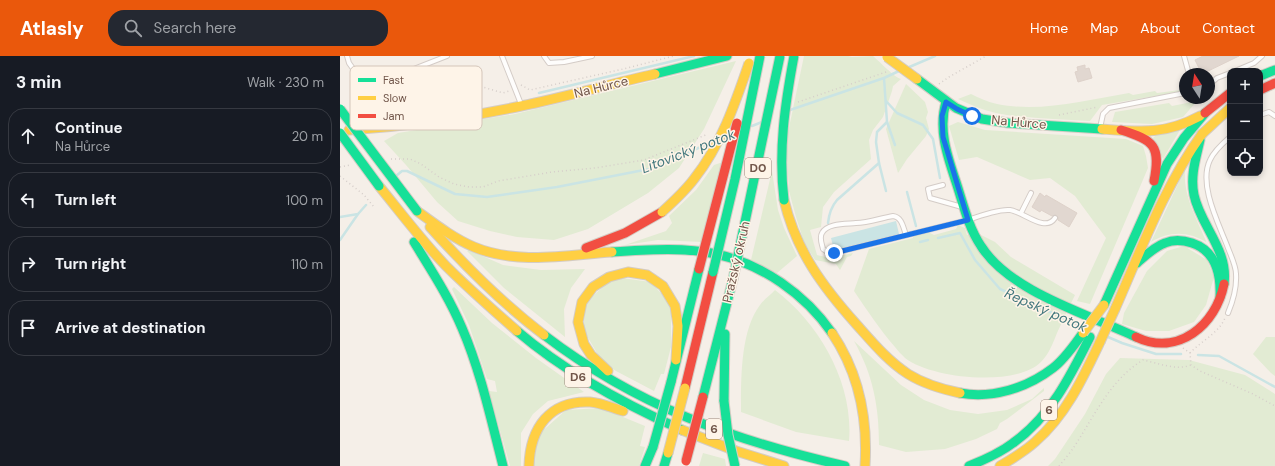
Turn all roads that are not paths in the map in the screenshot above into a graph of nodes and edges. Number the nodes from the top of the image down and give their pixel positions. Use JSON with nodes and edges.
{"nodes":[{"id":1,"x":347,"y":56,"type":"edge"},
{"id":2,"x":447,"y":56,"type":"edge"},
{"id":3,"x":502,"y":56,"type":"edge"},
{"id":4,"x":544,"y":56,"type":"edge"},
{"id":5,"x":592,"y":56,"type":"edge"},
{"id":6,"x":727,"y":56,"type":"edge"},
{"id":7,"x":760,"y":56,"type":"edge"},
{"id":8,"x":780,"y":56,"type":"edge"},
{"id":9,"x":794,"y":56,"type":"edge"},
{"id":10,"x":887,"y":56,"type":"edge"},
{"id":11,"x":1184,"y":56,"type":"edge"},
{"id":12,"x":1262,"y":56,"type":"edge"},
{"id":13,"x":750,"y":60,"type":"edge"},
{"id":14,"x":351,"y":66,"type":"edge"},
{"id":15,"x":421,"y":66,"type":"edge"},
{"id":16,"x":1187,"y":68,"type":"edge"},
{"id":17,"x":1242,"y":68,"type":"edge"},
{"id":18,"x":1275,"y":70,"type":"edge"},
{"id":19,"x":1227,"y":74,"type":"edge"},
{"id":20,"x":1263,"y":75,"type":"edge"},
{"id":21,"x":1215,"y":80,"type":"edge"},
{"id":22,"x":1275,"y":83,"type":"edge"},
{"id":23,"x":1263,"y":89,"type":"edge"},
{"id":24,"x":1179,"y":94,"type":"edge"},
{"id":25,"x":1227,"y":95,"type":"edge"},
{"id":26,"x":946,"y":102,"type":"junction"},
{"id":27,"x":522,"y":106,"type":"junction"},
{"id":28,"x":340,"y":109,"type":"edge"},
{"id":29,"x":1227,"y":111,"type":"edge"},
{"id":30,"x":1205,"y":113,"type":"junction"},
{"id":31,"x":482,"y":114,"type":"edge"},
{"id":32,"x":1263,"y":114,"type":"edge"},
{"id":33,"x":1275,"y":116,"type":"edge"},
{"id":34,"x":350,"y":122,"type":"edge"},
{"id":35,"x":1100,"y":128,"type":"junction"},
{"id":36,"x":356,"y":130,"type":"edge"},
{"id":37,"x":359,"y":130,"type":"edge"},
{"id":38,"x":1121,"y":130,"type":"junction"},
{"id":39,"x":340,"y":132,"type":"edge"},
{"id":40,"x":1202,"y":134,"type":"junction"},
{"id":41,"x":1227,"y":140,"type":"edge"},
{"id":42,"x":943,"y":185,"type":"dead end"},
{"id":43,"x":1032,"y":193,"type":"dead end"},
{"id":44,"x":964,"y":208,"type":"junction"},
{"id":45,"x":1147,"y":208,"type":"junction"},
{"id":46,"x":417,"y":211,"type":"junction"},
{"id":47,"x":1021,"y":213,"type":"junction"},
{"id":48,"x":1055,"y":218,"type":"dead end"},
{"id":49,"x":968,"y":220,"type":"junction"},
{"id":50,"x":404,"y":221,"type":"junction"},
{"id":51,"x":906,"y":235,"type":"junction"},
{"id":52,"x":556,"y":256,"type":"junction"},
{"id":53,"x":1134,"y":265,"type":"junction"},
{"id":54,"x":1220,"y":297,"type":"junction"},
{"id":55,"x":727,"y":303,"type":"junction"},
{"id":56,"x":1228,"y":313,"type":"road end"},
{"id":57,"x":1086,"y":335,"type":"junction"},
{"id":58,"x":676,"y":360,"type":"junction"},
{"id":59,"x":635,"y":394,"type":"junction"},
{"id":60,"x":663,"y":422,"type":"junction"},
{"id":61,"x":653,"y":447,"type":"junction"},
{"id":62,"x":1025,"y":450,"type":"junction"},
{"id":63,"x":685,"y":463,"type":"edge"},
{"id":64,"x":502,"y":466,"type":"edge"},
{"id":65,"x":528,"y":466,"type":"edge"},
{"id":66,"x":645,"y":466,"type":"edge"},
{"id":67,"x":648,"y":466,"type":"edge"},
{"id":68,"x":664,"y":466,"type":"edge"},
{"id":69,"x":735,"y":466,"type":"edge"},
{"id":70,"x":784,"y":466,"type":"edge"},
{"id":71,"x":845,"y":466,"type":"edge"},
{"id":72,"x":865,"y":466,"type":"edge"},
{"id":73,"x":969,"y":466,"type":"edge"},
{"id":74,"x":1000,"y":466,"type":"edge"},
{"id":75,"x":1007,"y":466,"type":"edge"}],
"edges":[{"from":1,"to":14,"type":"lane"},
{"from":2,"to":15,"type":"lane"},
{"from":3,"to":27,"type":"lane"},
{"from":4,"to":5,"type":"lane"},
{"from":6,"to":27,"type":"main road","name":"Na Hůrce"},
{"from":7,"to":68,"type":"main road","name":"Pražský okruh","number":"D0","bridge":true},
{"from":8,"to":55,"type":"main road","name":"Pražský okruh","number":"D0","bridge":true},
{"from":9,"to":57,"type":"main road","bridge":true},
{"from":10,"to":26,"type":"main road","name":"Na Hůrce","bridge":true},
{"from":11,"to":16,"type":"lane"},
{"from":12,"to":17,"type":"lane"},
{"from":13,"to":52,"type":"main road","bridge":true},
{"from":13,"to":58,"type":"main road","bridge":true},
{"from":18,"to":20,"type":"main road"},
{"from":19,"to":21,"type":"lane"},
{"from":22,"to":23,"type":"main road"},
{"from":24,"to":35,"type":"lane"},
{"from":25,"to":30,"type":"main road","number":"6"},
{"from":26,"to":35,"type":"main road","name":"Na Hůrce"},
{"from":26,"to":44,"type":"main road"},
{"from":27,"to":31,"type":"main road","name":"Na Hůrce"},
{"from":28,"to":34,"type":"main road","number":"D6","bridge":true},
{"from":29,"to":40,"type":"main road","number":"6"},
{"from":30,"to":38,"type":"main road"},
{"from":30,"to":45,"type":"main road","number":"6"},
{"from":32,"to":33,"type":"lane"},
{"from":35,"to":38,"type":"main road","name":"Na Hůrce"},
{"from":36,"to":46,"type":"main road","number":"D6","bridge":true},
{"from":37,"to":39,"type":"main road","name":"Na Hůrce"},
{"from":38,"to":45,"type":"main road"},
{"from":39,"to":50,"type":"main road","bridge":true},
{"from":40,"to":53,"type":"main road","number":"6"},
{"from":40,"to":54,"type":"main road"},
{"from":41,"to":56,"type":"lane"},
{"from":42,"to":44,"type":"lane"},
{"from":43,"to":47,"type":"lane"},
{"from":44,"to":49,"type":"main road"},
{"from":45,"to":57,"type":"main road","number":"6","bridge":true},
{"from":46,"to":52,"type":"main road"},
{"from":46,"to":59,"type":"main road","number":"D6"},
{"from":47,"to":48,"type":"lane"},
{"from":47,"to":49,"type":"lane"},
{"from":49,"to":51,"type":"lane"},
{"from":49,"to":54,"type":"main road"},
{"from":50,"to":60,"type":"main road","number":"D6"},
{"from":50,"to":64,"type":"main road"},
{"from":51,"to":51,"type":"lane"},
{"from":52,"to":72,"type":"main road"},
{"from":53,"to":54,"type":"main road"},
{"from":53,"to":62,"type":"main road","number":"6","bridge":true},
{"from":55,"to":63,"type":"main road","name":"Pražský okruh","number":"D0","bridge":true},
{"from":55,"to":69,"type":"main road","bridge":true},
{"from":57,"to":73,"type":"main road","number":"6"},
{"from":58,"to":59,"type":"main road"},
{"from":58,"to":61,"type":"main road","bridge":true},
{"from":59,"to":71,"type":"main road","number":"6"},
{"from":60,"to":65,"type":"main road"},
{"from":60,"to":70,"type":"main road","number":"6"},
{"from":61,"to":66,"type":"main road"},
{"from":61,"to":67,"type":"main road"},
{"from":62,"to":74,"type":"main road","number":"6"},
{"from":62,"to":75,"type":"main road"}]}
